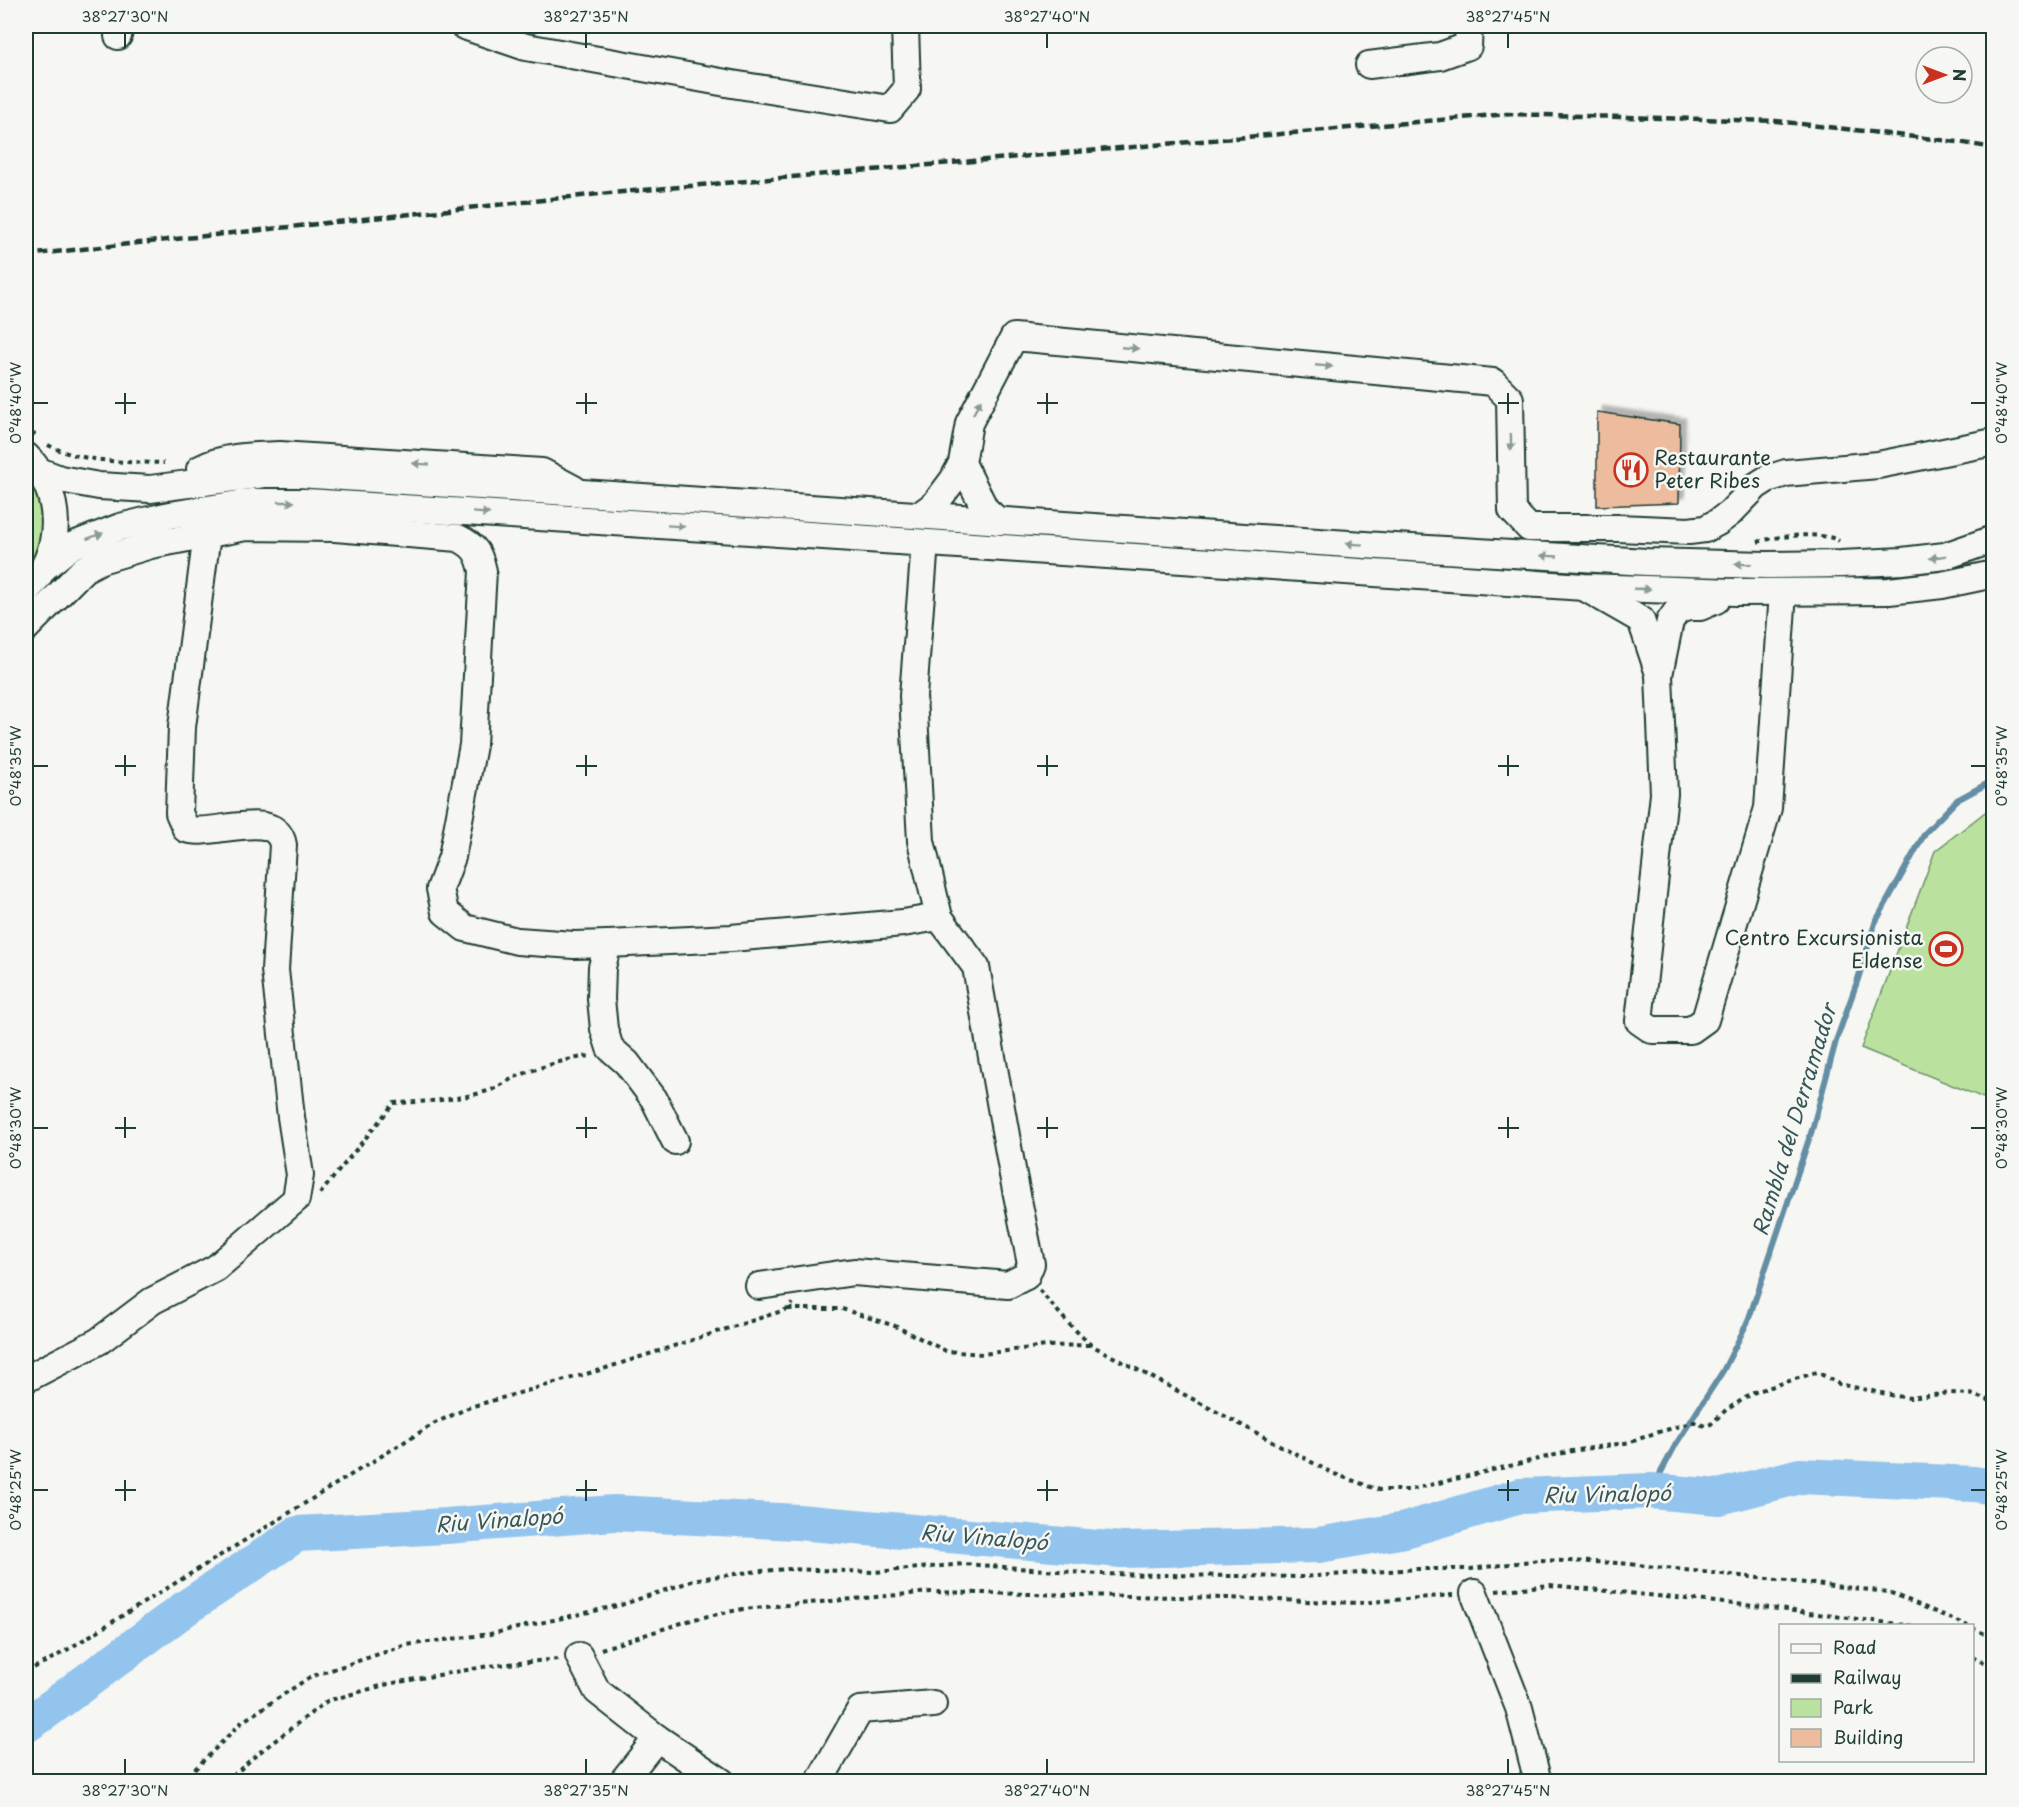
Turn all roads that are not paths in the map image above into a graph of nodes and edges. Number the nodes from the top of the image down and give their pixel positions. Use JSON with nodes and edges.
{"nodes":[{"id":1,"x":464,"y":26,"type":"edge"},
{"id":2,"x":905,"y":26,"type":"edge"},
{"id":3,"x":1468,"y":26,"type":"edge"},
{"id":4,"x":1369,"y":65,"type":"dead end"},
{"id":5,"x":1994,"y":442,"type":"edge"},
{"id":6,"x":962,"y":463,"type":"junction"},
{"id":7,"x":32,"y":464,"type":"edge"},
{"id":8,"x":920,"y":515,"type":"junction"},
{"id":9,"x":998,"y":521,"type":"junction"},
{"id":10,"x":207,"y":534,"type":"junction"},
{"id":11,"x":1994,"y":539,"type":"edge"},
{"id":12,"x":925,"y":543,"type":"junction"},
{"id":13,"x":46,"y":566,"type":"junction"},
{"id":14,"x":1994,"y":574,"type":"edge"},
{"id":15,"x":1584,"y":587,"type":"junction"},
{"id":16,"x":26,"y":591,"type":"edge"},
{"id":17,"x":1736,"y":592,"type":"junction"},
{"id":18,"x":1783,"y":592,"type":"junction"},
{"id":19,"x":26,"y":628,"type":"edge"},
{"id":20,"x":1659,"y":675,"type":"junction"},
{"id":21,"x":939,"y":917,"type":"junction"},
{"id":22,"x":608,"y":944,"type":"junction"},
{"id":23,"x":675,"y":1141,"type":"dead end"},
{"id":24,"x":759,"y":1286,"type":"dead end"},
{"id":25,"x":26,"y":1379,"type":"edge"},
{"id":26,"x":1474,"y":1593,"type":"road end"},
{"id":27,"x":579,"y":1656,"type":"road end"},
{"id":28,"x":933,"y":1704,"type":"dead end"},
{"id":29,"x":657,"y":1738,"type":"junction"},
{"id":30,"x":715,"y":1780,"type":"edge"},
{"id":31,"x":622,"y":1782,"type":"edge"},
{"id":32,"x":819,"y":1782,"type":"edge"},
{"id":33,"x":1538,"y":1782,"type":"edge"}],
"edges":[{"from":1,"to":2,"type":"street"},
{"from":3,"to":4,"type":"street"},
{"from":6,"to":5,"type":"street","one_way":true},
{"from":6,"to":8,"type":"street"},
{"from":6,"to":9,"type":"street"},
{"from":8,"to":7,"type":"street","one_way":true},
{"from":7,"to":13,"type":"street"},
{"from":8,"to":9,"type":"street"},
{"from":11,"to":9,"type":"street","one_way":true},
{"from":10,"to":19,"type":"street"},
{"from":10,"to":22,"type":"street"},
{"from":10,"to":25,"type":"street"},
{"from":13,"to":12,"type":"street","one_way":true},
{"from":12,"to":15,"type":"street"},
{"from":12,"to":21,"type":"street"},
{"from":13,"to":16,"type":"street"},
{"from":14,"to":18,"type":"street"},
{"from":15,"to":17,"type":"street","one_way":true},
{"from":15,"to":20,"type":"street"},
{"from":17,"to":18,"type":"street"},
{"from":17,"to":20,"type":"street"},
{"from":18,"to":20,"type":"street"},
{"from":21,"to":22,"type":"street"},
{"from":21,"to":24,"type":"street"},
{"from":22,"to":23,"type":"street"},
{"from":26,"to":33,"type":"street"},
{"from":27,"to":29,"type":"street"},
{"from":28,"to":32,"type":"street"},
{"from":29,"to":30,"type":"street"},
{"from":29,"to":31,"type":"street"}]}
